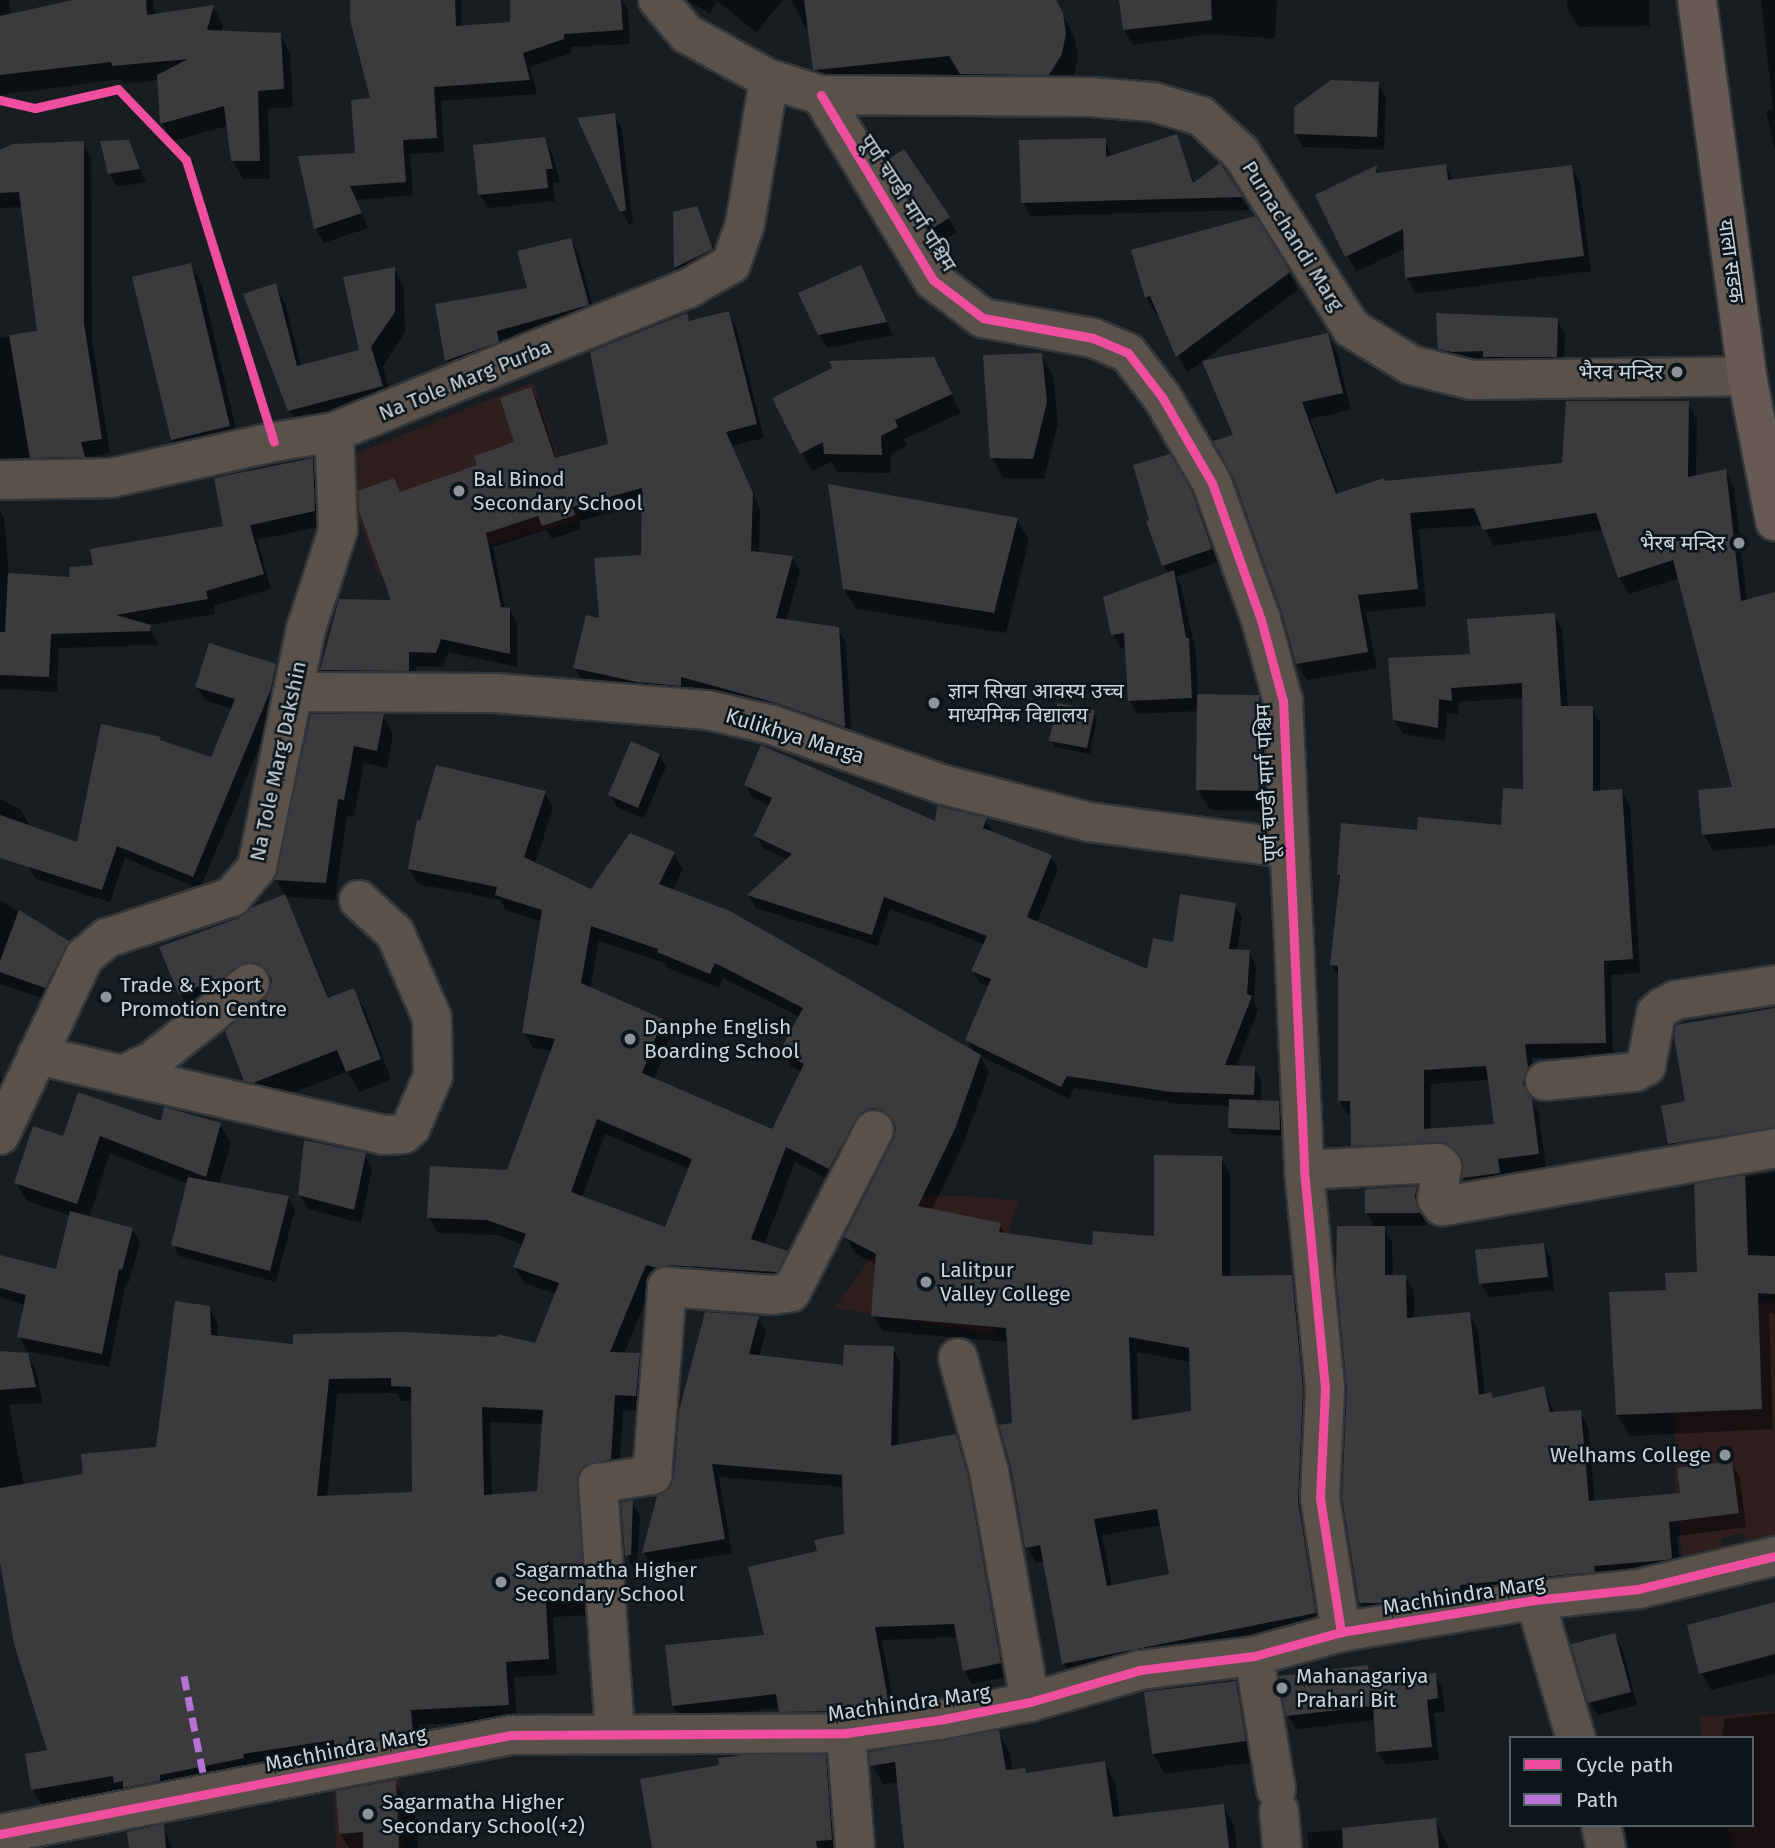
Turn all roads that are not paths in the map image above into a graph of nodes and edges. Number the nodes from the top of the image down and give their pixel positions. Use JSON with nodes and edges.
{"nodes":[{"id":1,"x":658,"y":0,"type":"edge"},
{"id":2,"x":1697,"y":0,"type":"edge"},
{"id":3,"x":769,"y":79,"type":"junction"},
{"id":4,"x":821,"y":95,"type":"junction"},
{"id":5,"x":1747,"y":376,"type":"junction"},
{"id":6,"x":334,"y":432,"type":"junction"},
{"id":7,"x":0,"y":480,"type":"edge"},
{"id":8,"x":1775,"y":521,"type":"edge"},
{"id":9,"x":294,"y":692,"type":"junction"},
{"id":10,"x":1287,"y":848,"type":"junction"},
{"id":11,"x":359,"y":901,"type":"dead end"},
{"id":12,"x":250,"y":983,"type":"dead end"},
{"id":13,"x":1775,"y":985,"type":"edge"},
{"id":14,"x":37,"y":1055,"type":"junction"},
{"id":15,"x":122,"y":1075,"type":"junction"},
{"id":16,"x":1545,"y":1081,"type":"dead end"},
{"id":17,"x":874,"y":1130,"type":"dead end"},
{"id":18,"x":0,"y":1135,"type":"edge"},
{"id":19,"x":1775,"y":1148,"type":"edge"},
{"id":20,"x":1304,"y":1170,"type":"junction"},
{"id":21,"x":958,"y":1358,"type":"dead end"},
{"id":22,"x":1775,"y":1556,"type":"edge"},
{"id":23,"x":1535,"y":1600,"type":"junction"},
{"id":24,"x":1341,"y":1632,"type":"junction"},
{"id":25,"x":1254,"y":1656,"type":"junction"},
{"id":26,"x":1030,"y":1702,"type":"junction"},
{"id":27,"x":615,"y":1733,"type":"junction"},
{"id":28,"x":846,"y":1733,"type":"junction"},
{"id":29,"x":1575,"y":1736,"type":"edge"},
{"id":30,"x":1279,"y":1816,"type":"edge"},
{"id":31,"x":1601,"y":1827,"type":"edge"},
{"id":32,"x":0,"y":1834,"type":"edge"},
{"id":33,"x":855,"y":1848,"type":"edge"},
{"id":34,"x":1606,"y":1848,"type":"edge"}],
"edges":[{"from":1,"to":3,"type":"street","name":"Purnachandi Marg"},
{"from":2,"to":5,"type":"main road","name":"याला सडक"},
{"from":3,"to":4,"type":"street","name":"Purnachandi Marg"},
{"from":3,"to":6,"type":"street","name":"Na Tole Marg Purba"},
{"from":4,"to":5,"type":"street","name":"Purnachandi Marg"},
{"from":4,"to":10,"type":"street","name":"पूर्ण चण्डी मार्ग पश्चिम"},
{"from":5,"to":8,"type":"main road","name":"याला सडक"},
{"from":6,"to":7,"type":"street","name":"Na Tole Marg Purba"},
{"from":6,"to":9,"type":"street","name":"Na Tole Marg Dakshin"},
{"from":9,"to":10,"type":"street","name":"Kulikhya Marga"},
{"from":9,"to":14,"type":"street","name":"Na Tole Marg Dakshin"},
{"from":10,"to":20,"type":"street","name":"पूर्ण चण्डी मार्ग पश्चिम"},
{"from":11,"to":15,"type":"street"},
{"from":12,"to":15,"type":"street"},
{"from":13,"to":16,"type":"street"},
{"from":14,"to":15,"type":"street"},
{"from":14,"to":18,"type":"street","name":"Na Tole Marg Dakshin"},
{"from":17,"to":27,"type":"street"},
{"from":19,"to":20,"type":"street"},
{"from":20,"to":24,"type":"street","name":"पूर्ण चण्डी मार्ग पश्चिम"},
{"from":21,"to":26,"type":"street"},
{"from":22,"to":23,"type":"street","name":"Machhindra Marg"},
{"from":23,"to":24,"type":"street","name":"Machhindra Marg"},
{"from":23,"to":29,"type":"street"},
{"from":24,"to":25,"type":"street","name":"Machhindra Marg"},
{"from":25,"to":26,"type":"street","name":"Machhindra Marg"},
{"from":25,"to":30,"type":"street"},
{"from":26,"to":28,"type":"street","name":"Machhindra Marg"},
{"from":27,"to":28,"type":"street","name":"Machhindra Marg"},
{"from":27,"to":32,"type":"street","name":"Machhindra Marg"},
{"from":28,"to":33,"type":"street"},
{"from":31,"to":34,"type":"street"}]}
